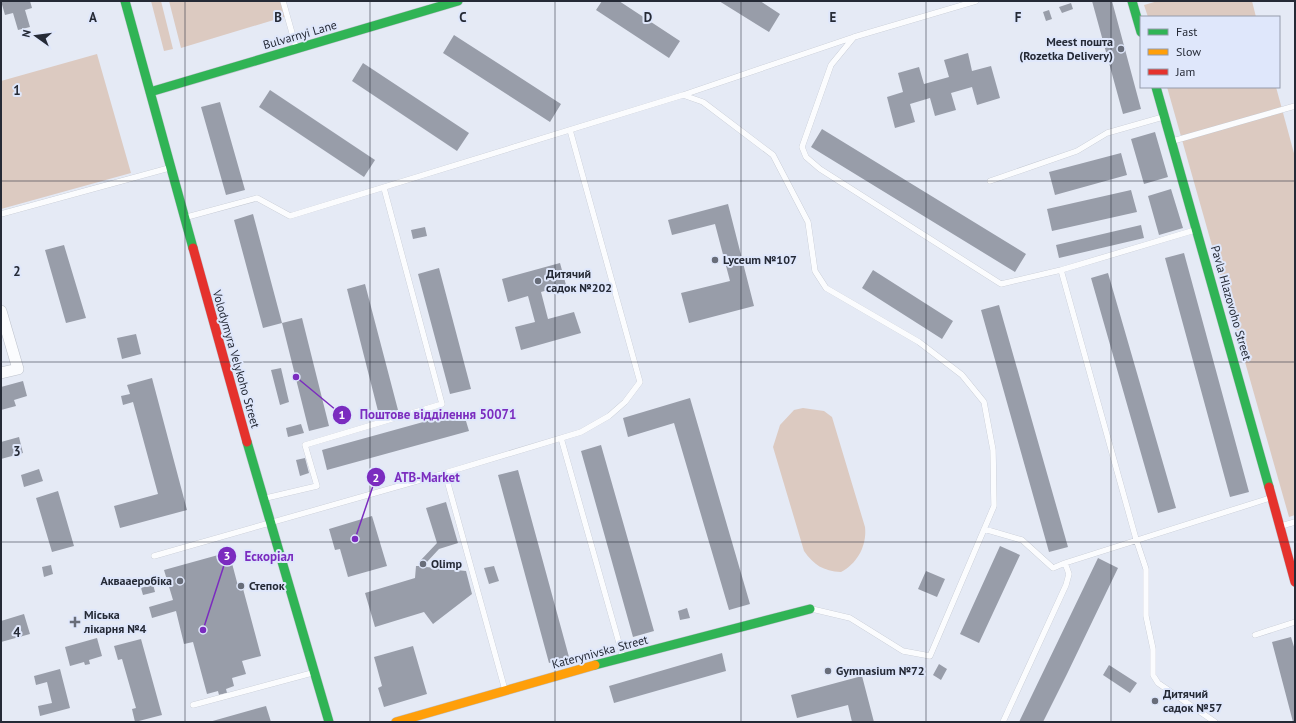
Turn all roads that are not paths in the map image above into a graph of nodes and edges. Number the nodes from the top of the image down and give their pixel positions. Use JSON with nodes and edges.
{"nodes":[{"id":1,"x":125,"y":1,"type":"edge"},
{"id":2,"x":283,"y":1,"type":"edge"},
{"id":3,"x":458,"y":1,"type":"edge"},
{"id":4,"x":976,"y":1,"type":"edge"},
{"id":5,"x":1132,"y":1,"type":"edge"},
{"id":6,"x":1140,"y":29,"type":"edge"},
{"id":7,"x":854,"y":37,"type":"junction"},
{"id":8,"x":297,"y":49,"type":"junction"},
{"id":9,"x":1156,"y":88,"type":"edge"},
{"id":10,"x":150,"y":92,"type":"junction"},
{"id":11,"x":683,"y":95,"type":"junction"},
{"id":12,"x":1295,"y":106,"type":"edge"},
{"id":13,"x":1164,"y":117,"type":"junction"},
{"id":14,"x":570,"y":130,"type":"junction"},
{"id":15,"x":1171,"y":142,"type":"junction"},
{"id":16,"x":171,"y":168,"type":"junction"},
{"id":17,"x":990,"y":181,"type":"dead end"},
{"id":18,"x":384,"y":188,"type":"junction"},
{"id":19,"x":1,"y":214,"type":"edge"},
{"id":20,"x":184,"y":217,"type":"junction"},
{"id":21,"x":1197,"y":230,"type":"junction"},
{"id":22,"x":1060,"y":270,"type":"junction"},
{"id":23,"x":1,"y":311,"type":"edge"},
{"id":24,"x":1,"y":373,"type":"edge"},
{"id":25,"x":561,"y":438,"type":"junction"},
{"id":26,"x":445,"y":473,"type":"junction"},
{"id":27,"x":1272,"y":497,"type":"junction"},
{"id":28,"x":264,"y":498,"type":"junction"},
{"id":29,"x":1295,"y":522,"type":"edge"},
{"id":30,"x":272,"y":524,"type":"junction"},
{"id":31,"x":1280,"y":526,"type":"junction"},
{"id":32,"x":984,"y":529,"type":"junction"},
{"id":33,"x":1136,"y":539,"type":"junction"},
{"id":34,"x":154,"y":556,"type":"dead end"},
{"id":35,"x":1065,"y":563,"type":"junction"},
{"id":36,"x":1295,"y":582,"type":"edge"},
{"id":37,"x":810,"y":609,"type":"joint"},
{"id":38,"x":1295,"y":622,"type":"edge"},
{"id":39,"x":1255,"y":634,"type":"dead end"},
{"id":40,"x":623,"y":658,"type":"junction"},
{"id":41,"x":314,"y":672,"type":"junction"},
{"id":42,"x":505,"y":690,"type":"junction"},
{"id":43,"x":193,"y":705,"type":"dead end"},
{"id":44,"x":329,"y":722,"type":"edge"},
{"id":45,"x":396,"y":722,"type":"edge"},
{"id":46,"x":1003,"y":722,"type":"edge"},
{"id":47,"x":1215,"y":722,"type":"edge"}],
"edges":[{"from":1,"to":10,"type":"street","name":"Volodymyra Velykoho Street"},
{"from":2,"to":8,"type":"lane"},
{"from":3,"to":8,"type":"street","name":"Bulvarnyi Lane"},
{"from":4,"to":7,"type":"lane"},
{"from":5,"to":6,"type":"street"},
{"from":7,"to":11,"type":"lane"},
{"from":7,"to":22,"type":"lane"},
{"from":8,"to":10,"type":"street","name":"Bulvarnyi Lane"},
{"from":9,"to":13,"type":"street","name":"Pavla Hlazovoho Street"},
{"from":10,"to":16,"type":"street","name":"Volodymyra Velykoho Street"},
{"from":11,"to":14,"type":"lane"},
{"from":11,"to":32,"type":"lane"},
{"from":12,"to":15,"type":"lane"},
{"from":13,"to":15,"type":"street","name":"Pavla Hlazovoho Street"},
{"from":13,"to":17,"type":"lane"},
{"from":14,"to":18,"type":"lane"},
{"from":14,"to":25,"type":"lane"},
{"from":15,"to":21,"type":"street","name":"Pavla Hlazovoho Street"},
{"from":16,"to":19,"type":"lane"},
{"from":16,"to":20,"type":"street","name":"Volodymyra Velykoho Street"},
{"from":18,"to":20,"type":"lane"},
{"from":18,"to":28,"type":"lane"},
{"from":20,"to":28,"type":"street","name":"Volodymyra Velykoho Street"},
{"from":21,"to":22,"type":"lane"},
{"from":21,"to":27,"type":"street","name":"Pavla Hlazovoho Street"},
{"from":22,"to":33,"type":"lane"},
{"from":23,"to":24,"type":"street"},
{"from":25,"to":26,"type":"lane"},
{"from":25,"to":40,"type":"lane"},
{"from":26,"to":30,"type":"lane"},
{"from":26,"to":42,"type":"lane"},
{"from":27,"to":31,"type":"street","name":"Pavla Hlazovoho Street"},
{"from":27,"to":33,"type":"lane"},
{"from":28,"to":30,"type":"street","name":"Volodymyra Velykoho Street"},
{"from":29,"to":31,"type":"lane"},
{"from":30,"to":34,"type":"lane"},
{"from":30,"to":41,"type":"street","name":"Volodymyra Velykoho Street"},
{"from":31,"to":36,"type":"street","name":"Pavla Hlazovoho Street"},
{"from":32,"to":35,"type":"lane"},
{"from":32,"to":37,"type":"lane"},
{"from":33,"to":35,"type":"lane"},
{"from":33,"to":47,"type":"lane"},
{"from":35,"to":46,"type":"lane"},
{"from":37,"to":40,"type":"street","name":"Katerynivska Street"},
{"from":38,"to":39,"type":"lane"},
{"from":40,"to":42,"type":"street","name":"Katerynivska Street"},
{"from":41,"to":43,"type":"lane"},
{"from":41,"to":44,"type":"street","name":"Volodymyra Velykoho Street"},
{"from":42,"to":45,"type":"street","name":"Katerynivska Street"}]}
